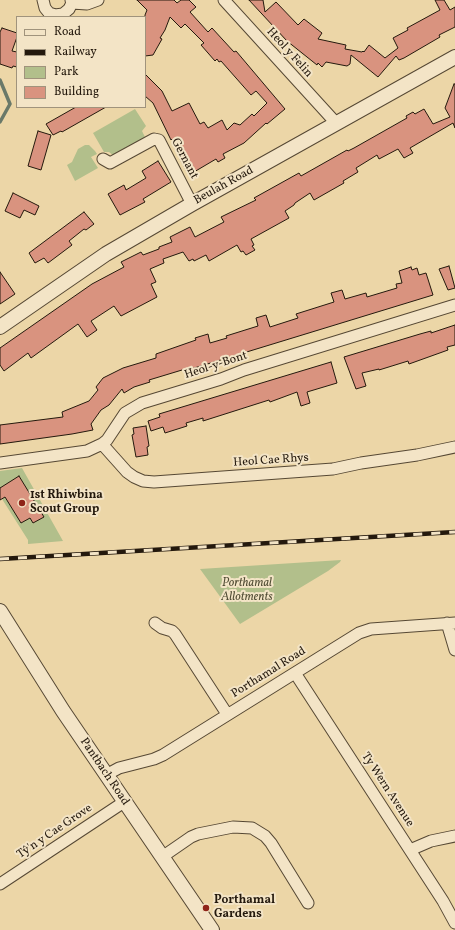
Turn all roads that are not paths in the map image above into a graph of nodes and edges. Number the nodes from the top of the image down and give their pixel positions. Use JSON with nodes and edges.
{"nodes":[{"id":1,"x":43,"y":0,"type":"edge"},
{"id":2,"x":98,"y":0,"type":"edge"},
{"id":3,"x":224,"y":0,"type":"edge"},
{"id":4,"x":72,"y":2,"type":"edge"},
{"id":5,"x":455,"y":57,"type":"edge"},
{"id":6,"x":336,"y":124,"type":"junction"},
{"id":7,"x":103,"y":159,"type":"dead end"},
{"id":8,"x":192,"y":204,"type":"junction"},
{"id":9,"x":455,"y":305,"type":"edge"},
{"id":10,"x":0,"y":327,"type":"edge"},
{"id":11,"x":102,"y":444,"type":"junction"},
{"id":12,"x":455,"y":447,"type":"edge"},
{"id":13,"x":0,"y":463,"type":"edge"},
{"id":14,"x":0,"y":611,"type":"edge"},
{"id":15,"x":155,"y":623,"type":"dead end"},
{"id":16,"x":451,"y":623,"type":"edge"},
{"id":17,"x":455,"y":650,"type":"edge"},
{"id":18,"x":295,"y":673,"type":"junction"},
{"id":19,"x":227,"y":714,"type":"junction"},
{"id":20,"x":106,"y":775,"type":"junction"},
{"id":21,"x":124,"y":802,"type":"junction"},
{"id":22,"x":455,"y":836,"type":"edge"},
{"id":23,"x":410,"y":850,"type":"junction"},
{"id":24,"x":162,"y":857,"type":"junction"},
{"id":25,"x":0,"y":884,"type":"edge"},
{"id":26,"x":308,"y":903,"type":"dead end"},
{"id":27,"x":455,"y":924,"type":"edge"},
{"id":28,"x":212,"y":930,"type":"edge"}],
"edges":[{"from":1,"to":4,"type":"street"},
{"from":2,"to":4,"type":"street"},
{"from":3,"to":6,"type":"street","name":"Heol y Felin"},
{"from":5,"to":6,"type":"street","name":"Beulah Road"},
{"from":6,"to":8,"type":"street","name":"Beulah Road"},
{"from":7,"to":8,"type":"street","name":"Gernant"},
{"from":8,"to":10,"type":"street","name":"Beulah Road"},
{"from":9,"to":11,"type":"street","name":"Heol-y-Bont"},
{"from":11,"to":12,"type":"street","name":"Heol Cae Rhys"},
{"from":11,"to":13,"type":"street","name":"Heol-y-Bont"},
{"from":14,"to":20,"type":"street","name":"Pantbach Road"},
{"from":15,"to":19,"type":"street"},
{"from":16,"to":17,"type":"street"},
{"from":16,"to":18,"type":"street","name":"Porthamal Road"},
{"from":18,"to":19,"type":"street","name":"Porthamal Road"},
{"from":18,"to":23,"type":"street","name":"Ty Wern Avenue"},
{"from":19,"to":20,"type":"street","name":"Porthamal Road"},
{"from":20,"to":21,"type":"street","name":"Pantbach Road"},
{"from":21,"to":24,"type":"street","name":"Pantbach Road"},
{"from":21,"to":25,"type":"street","name":"Tŷ'n y Cae Grove"},
{"from":22,"to":23,"type":"street"},
{"from":23,"to":27,"type":"street","name":"Ty Wern Avenue"},
{"from":24,"to":26,"type":"street"},
{"from":24,"to":28,"type":"street","name":"Pantbach Road"}]}
